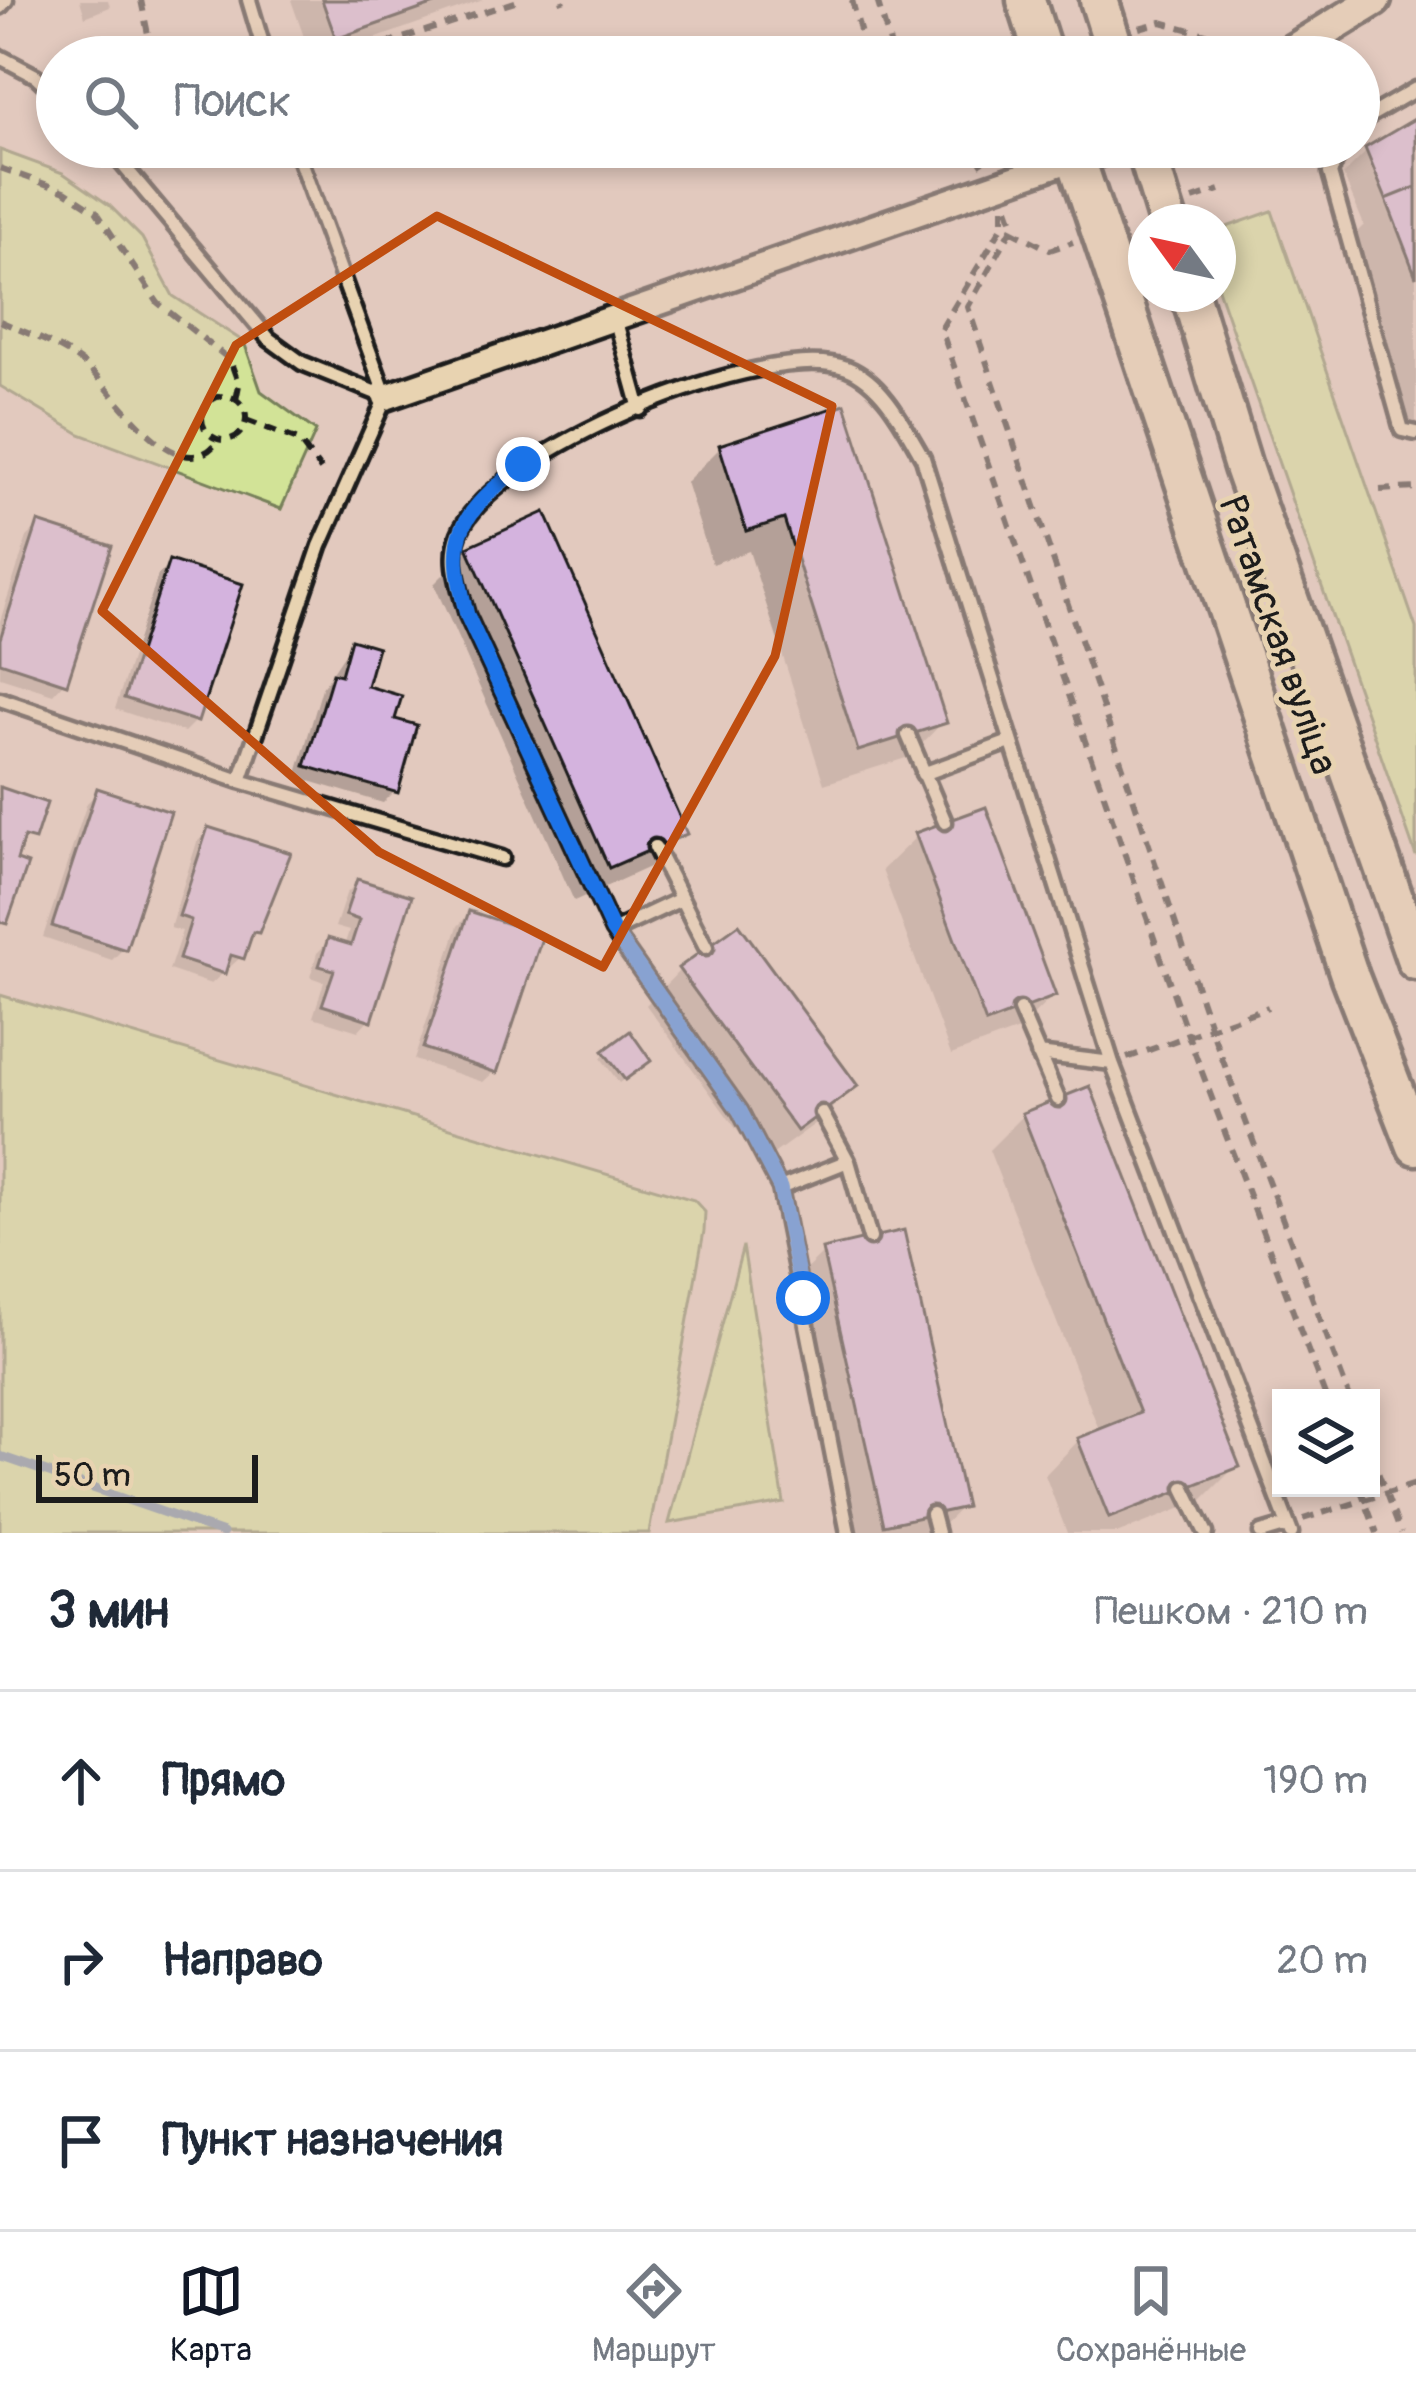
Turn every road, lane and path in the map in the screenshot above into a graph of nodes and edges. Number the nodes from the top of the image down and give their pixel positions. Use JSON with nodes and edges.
{"nodes":[{"id":1,"x":141,"y":0,"type":"edge"},
{"id":2,"x":249,"y":0,"type":"edge"},
{"id":3,"x":521,"y":0,"type":"edge"},
{"id":4,"x":851,"y":0,"type":"edge"},
{"id":5,"x":877,"y":0,"type":"edge"},
{"id":6,"x":1026,"y":0,"type":"edge"},
{"id":7,"x":1100,"y":0,"type":"edge"},
{"id":8,"x":1376,"y":0,"type":"edge"},
{"id":9,"x":148,"y":36,"type":"edge"},
{"id":10,"x":258,"y":36,"type":"edge"},
{"id":11,"x":409,"y":36,"type":"edge"},
{"id":12,"x":860,"y":36,"type":"edge"},
{"id":13,"x":888,"y":36,"type":"edge"},
{"id":14,"x":1037,"y":36,"type":"edge"},
{"id":15,"x":1122,"y":36,"type":"edge"},
{"id":16,"x":1138,"y":36,"type":"edge"},
{"id":17,"x":1210,"y":36,"type":"edge"},
{"id":18,"x":1317,"y":36,"type":"edge"},
{"id":19,"x":0,"y":56,"type":"edge"},
{"id":20,"x":36,"y":77,"type":"edge"},
{"id":21,"x":1416,"y":89,"type":"edge"},
{"id":22,"x":1380,"y":110,"type":"edge"},
{"id":23,"x":0,"y":167,"type":"edge"},
{"id":24,"x":126,"y":168,"type":"edge"},
{"id":25,"x":303,"y":168,"type":"edge"},
{"id":26,"x":1046,"y":168,"type":"edge"},
{"id":27,"x":1090,"y":168,"type":"edge"},
{"id":28,"x":1155,"y":168,"type":"edge"},
{"id":29,"x":1321,"y":168,"type":"edge"},
{"id":30,"x":1332,"y":168,"type":"edge"},
{"id":31,"x":1330,"y":172,"type":"junction"},
{"id":32,"x":1002,"y":187,"type":"junction"},
{"id":33,"x":1220,"y":190,"type":"dead end"},
{"id":34,"x":1173,"y":204,"type":"edge"},
{"id":35,"x":1193,"y":204,"type":"edge"},
{"id":36,"x":1011,"y":230,"type":"junction"},
{"id":37,"x":1060,"y":246,"type":"dead end"},
{"id":38,"x":1196,"y":312,"type":"edge"},
{"id":39,"x":615,"y":318,"type":"junction"},
{"id":40,"x":0,"y":322,"type":"edge"},
{"id":41,"x":386,"y":397,"type":"junction"},
{"id":42,"x":236,"y":400,"type":"junction"},
{"id":43,"x":640,"y":409,"type":"junction"},
{"id":44,"x":246,"y":421,"type":"junction"},
{"id":45,"x":1416,"y":433,"type":"edge"},
{"id":46,"x":219,"y":440,"type":"junction"},
{"id":47,"x":321,"y":470,"type":"dead end"},
{"id":48,"x":1416,"y":488,"type":"edge"},
{"id":49,"x":1380,"y":490,"type":"dead end"},
{"id":50,"x":0,"y":699,"type":"edge"},
{"id":51,"x":908,"y":735,"type":"dead end"},
{"id":52,"x":1010,"y":742,"type":"junction"},
{"id":53,"x":923,"y":774,"type":"junction"},
{"id":54,"x":240,"y":781,"type":"junction"},
{"id":55,"x":945,"y":823,"type":"dead end"},
{"id":56,"x":655,"y":848,"type":"dead end"},
{"id":57,"x":502,"y":858,"type":"dead end"},
{"id":58,"x":681,"y":899,"type":"junction"},
{"id":59,"x":613,"y":931,"type":"junction"},
{"id":60,"x":706,"y":947,"type":"dead end"},
{"id":61,"x":1416,"y":961,"type":"edge"},
{"id":62,"x":1268,"y":1007,"type":"dead end"},
{"id":63,"x":1020,"y":1010,"type":"dead end"},
{"id":64,"x":1211,"y":1029,"type":"junction"},
{"id":65,"x":1189,"y":1038,"type":"junction"},
{"id":66,"x":1039,"y":1054,"type":"junction"},
{"id":67,"x":1112,"y":1063,"type":"junction"},
{"id":68,"x":1058,"y":1099,"type":"dead end"},
{"id":69,"x":822,"y":1113,"type":"dead end"},
{"id":70,"x":1416,"y":1147,"type":"edge"},
{"id":71,"x":848,"y":1161,"type":"junction"},
{"id":72,"x":780,"y":1188,"type":"junction"},
{"id":73,"x":870,"y":1238,"type":"dead end"},
{"id":74,"x":1323,"y":1389,"type":"edge"},
{"id":75,"x":1347,"y":1389,"type":"edge"},
{"id":76,"x":1380,"y":1478,"type":"edge"},
{"id":77,"x":1416,"y":1484,"type":"edge"},
{"id":78,"x":1184,"y":1488,"type":"dead end"},
{"id":79,"x":1386,"y":1494,"type":"junction"},
{"id":80,"x":1364,"y":1497,"type":"edge"},
{"id":81,"x":1365,"y":1500,"type":"junction"},
{"id":82,"x":932,"y":1514,"type":"dead end"},
{"id":83,"x":1290,"y":1529,"type":"edge"},
{"id":84,"x":848,"y":1533,"type":"edge"},
{"id":85,"x":937,"y":1533,"type":"edge"},
{"id":86,"x":1206,"y":1533,"type":"edge"},
{"id":87,"x":1261,"y":1533,"type":"edge"},
{"id":88,"x":1377,"y":1533,"type":"edge"},
{"id":89,"x":1400,"y":1533,"type":"edge"}],
"edges":[{"from":1,"to":9,"type":"path"},
{"from":2,"to":10,"type":"lane"},
{"from":3,"to":11,"type":"path"},
{"from":4,"to":12,"type":"path"},
{"from":5,"to":13,"type":"path"},
{"from":6,"to":14,"type":"main road"},
{"from":7,"to":15,"type":"main road"},
{"from":8,"to":18,"type":"street"},
{"from":16,"to":17,"type":"path"},
{"from":19,"to":20,"type":"lane"},
{"from":21,"to":22,"type":"lane"},
{"from":23,"to":42,"type":"path"},
{"from":24,"to":41,"type":"lane"},
{"from":25,"to":41,"type":"lane"},
{"from":26,"to":32,"type":"street"},
{"from":27,"to":70,"type":"main road","name":"Ратамская вуліца"},
{"from":28,"to":34,"type":"main road"},
{"from":29,"to":31,"type":"path"},
{"from":30,"to":31,"type":"lane"},
{"from":31,"to":45,"type":"lane"},
{"from":32,"to":36,"type":"path"},
{"from":32,"to":39,"type":"street"},
{"from":32,"to":65,"type":"path"},
{"from":33,"to":35,"type":"path"},
{"from":36,"to":37,"type":"path"},
{"from":36,"to":64,"type":"path"},
{"from":38,"to":61,"type":"main road","name":"Ратамская вуліца"},
{"from":39,"to":41,"type":"street"},
{"from":39,"to":43,"type":"lane"},
{"from":40,"to":46,"type":"path"},
{"from":41,"to":54,"type":"lane"},
{"from":42,"to":44,"type":"path"},
{"from":42,"to":46,"type":"path"},
{"from":43,"to":52,"type":"lane"},
{"from":43,"to":59,"type":"lane"},
{"from":44,"to":46,"type":"path"},
{"from":44,"to":47,"type":"path"},
{"from":48,"to":49,"type":"path"},
{"from":50,"to":54,"type":"lane"},
{"from":51,"to":53,"type":"lane"},
{"from":52,"to":53,"type":"lane"},
{"from":52,"to":67,"type":"lane"},
{"from":53,"to":55,"type":"lane"},
{"from":54,"to":57,"type":"lane"},
{"from":56,"to":58,"type":"lane"},
{"from":58,"to":59,"type":"lane"},
{"from":58,"to":60,"type":"lane"},
{"from":59,"to":72,"type":"lane"},
{"from":62,"to":64,"type":"path"},
{"from":63,"to":66,"type":"lane"},
{"from":64,"to":65,"type":"path"},
{"from":64,"to":75,"type":"path"},
{"from":65,"to":67,"type":"path"},
{"from":65,"to":74,"type":"path"},
{"from":66,"to":67,"type":"lane"},
{"from":66,"to":68,"type":"lane"},
{"from":67,"to":83,"type":"lane"},
{"from":69,"to":71,"type":"lane"},
{"from":71,"to":72,"type":"lane"},
{"from":71,"to":73,"type":"lane"},
{"from":72,"to":84,"type":"lane"},
{"from":76,"to":79,"type":"path"},
{"from":77,"to":79,"type":"path"},
{"from":78,"to":86,"type":"lane"},
{"from":79,"to":81,"type":"path"},
{"from":79,"to":89,"type":"path"},
{"from":80,"to":81,"type":"path"},
{"from":81,"to":83,"type":"path"},
{"from":81,"to":88,"type":"path"},
{"from":82,"to":85,"type":"lane"},
{"from":83,"to":87,"type":"lane"}]}
